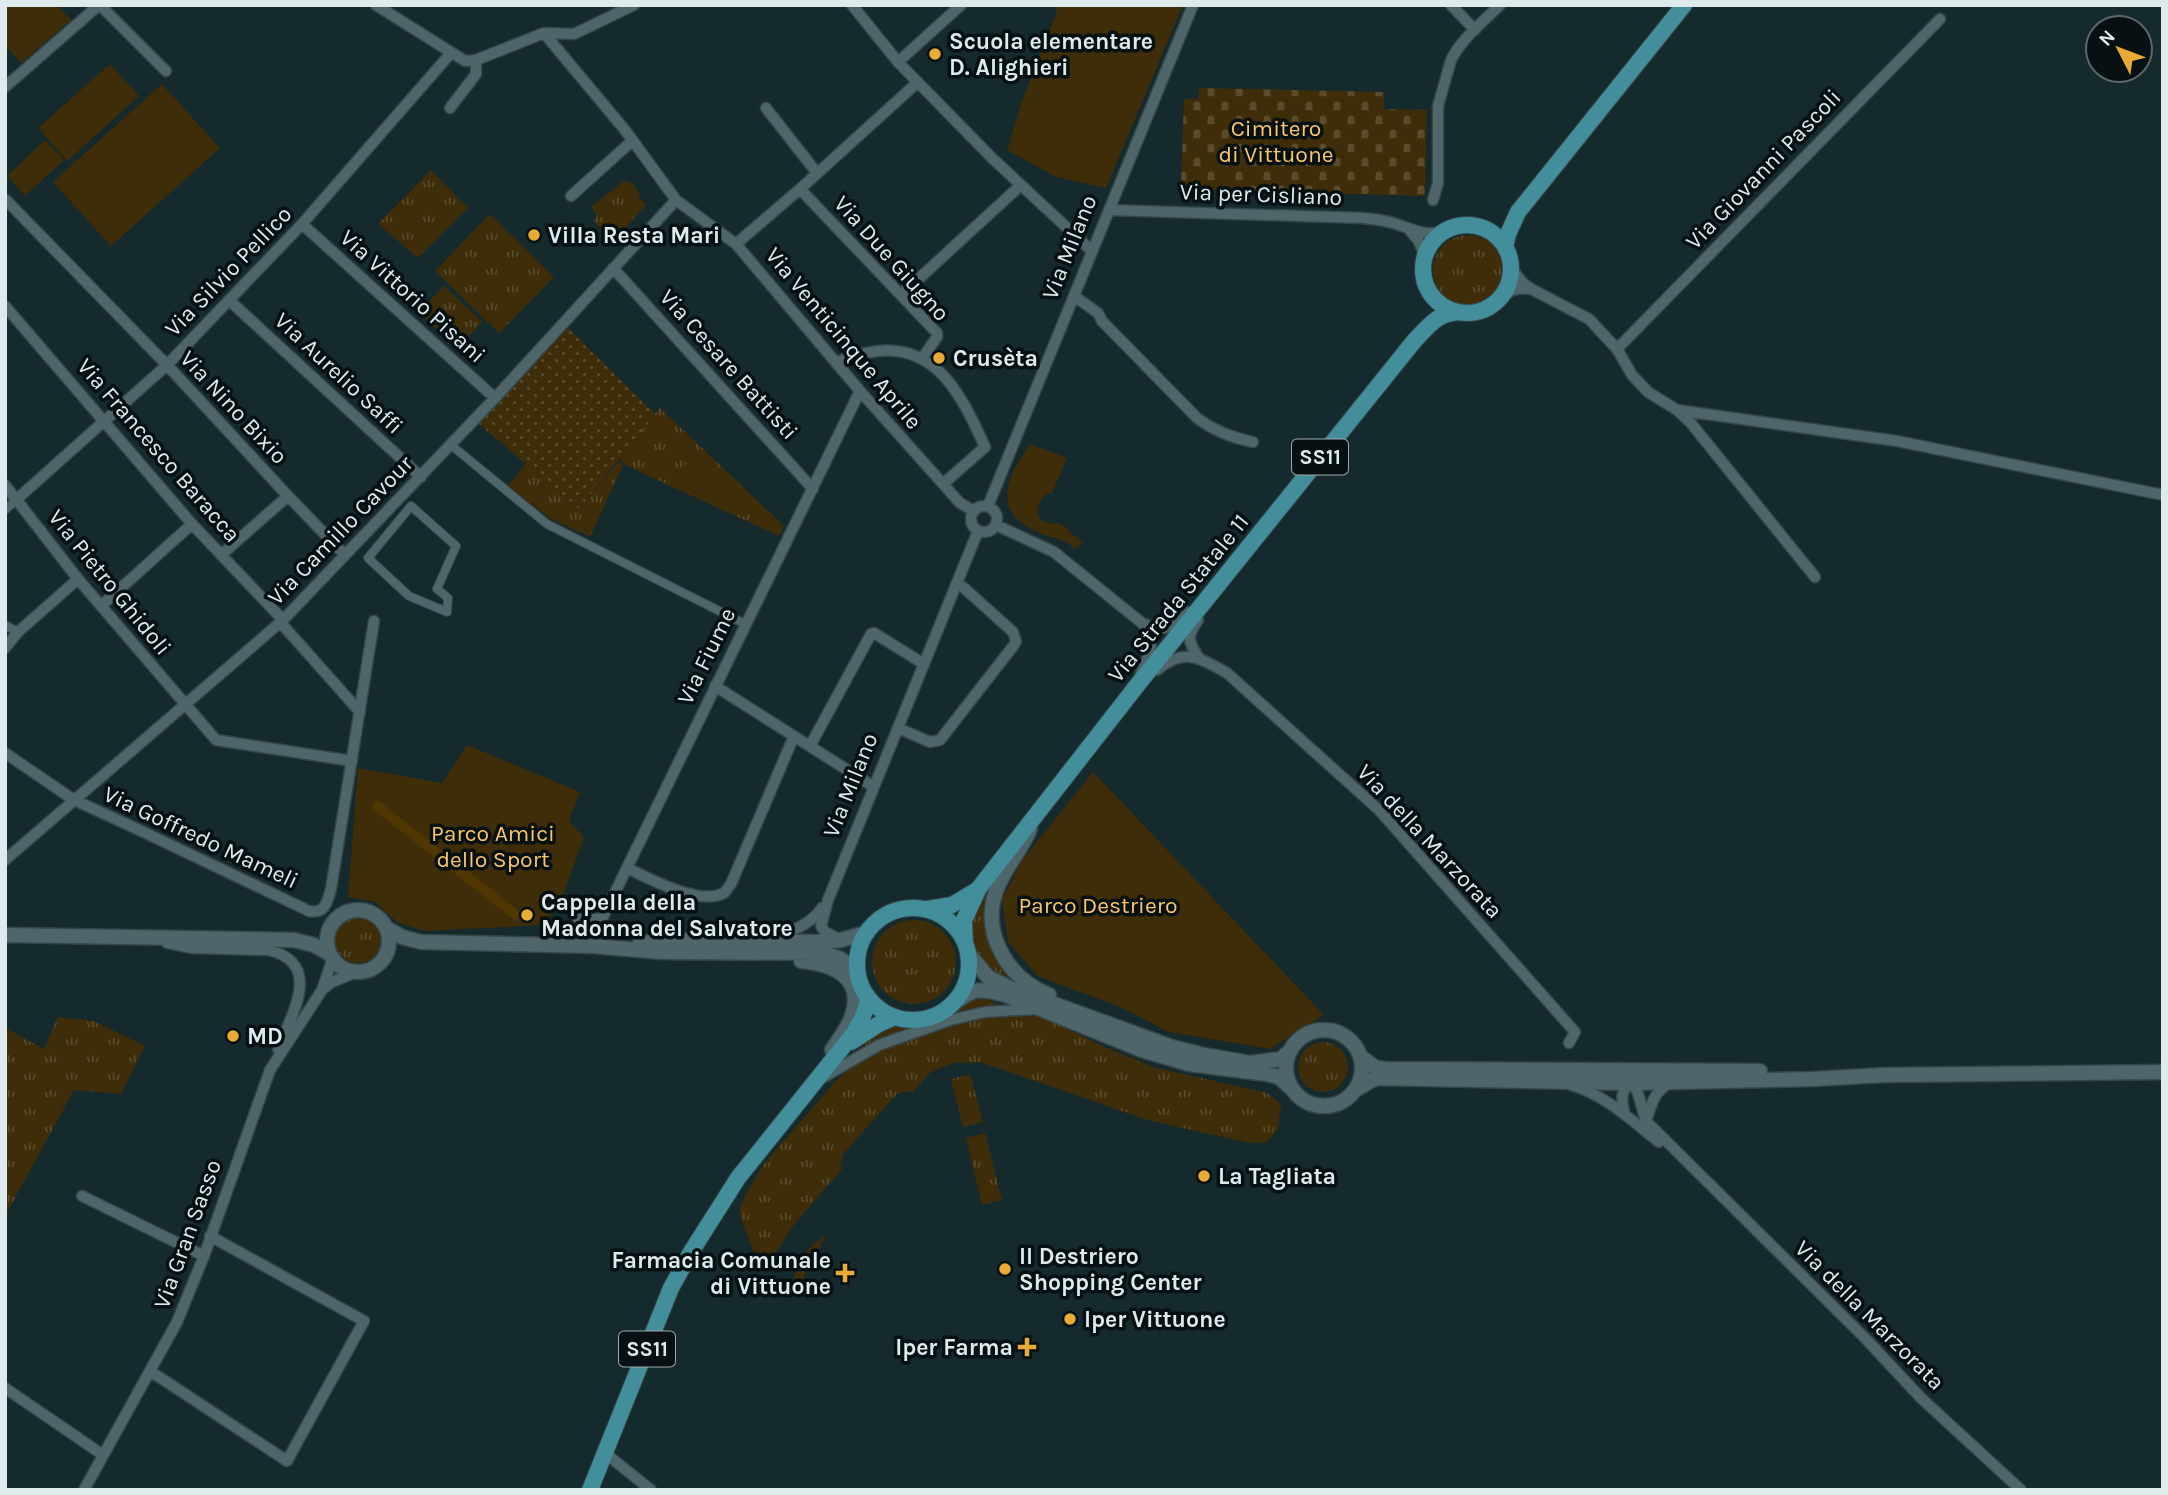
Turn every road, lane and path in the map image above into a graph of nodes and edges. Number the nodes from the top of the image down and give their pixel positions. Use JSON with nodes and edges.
{"nodes":[{"id":1,"x":99,"y":5,"type":"edge"},
{"id":2,"x":634,"y":5,"type":"edge"},
{"id":3,"x":852,"y":5,"type":"edge"},
{"id":4,"x":961,"y":5,"type":"edge"},
{"id":5,"x":1193,"y":5,"type":"edge"},
{"id":6,"x":1451,"y":5,"type":"edge"},
{"id":7,"x":1500,"y":5,"type":"edge"},
{"id":8,"x":1684,"y":5,"type":"edge"},
{"id":9,"x":382,"y":7,"type":"edge"},
{"id":10,"x":1940,"y":19,"type":"dead end"},
{"id":11,"x":1475,"y":30,"type":"junction"},
{"id":12,"x":544,"y":33,"type":"junction"},
{"id":13,"x":451,"y":53,"type":"junction"},
{"id":14,"x":476,"y":60,"type":"junction"},
{"id":15,"x":898,"y":62,"type":"junction"},
{"id":16,"x":166,"y":71,"type":"dead end"},
{"id":17,"x":918,"y":82,"type":"junction"},
{"id":18,"x":5,"y":87,"type":"edge"},
{"id":19,"x":450,"y":108,"type":"dead end"},
{"id":20,"x":766,"y":108,"type":"dead end"},
{"id":21,"x":632,"y":141,"type":"junction"},
{"id":22,"x":817,"y":173,"type":"junction"},
{"id":23,"x":1021,"y":185,"type":"junction"},
{"id":24,"x":800,"y":189,"type":"junction"},
{"id":25,"x":571,"y":196,"type":"dead end"},
{"id":26,"x":5,"y":198,"type":"edge"},
{"id":27,"x":676,"y":200,"type":"junction"},
{"id":28,"x":1433,"y":200,"type":"dead end"},
{"id":29,"x":1109,"y":210,"type":"junction"},
{"id":30,"x":1518,"y":212,"type":"junction"},
{"id":31,"x":302,"y":224,"type":"junction"},
{"id":32,"x":1480,"y":227,"type":"junction"},
{"id":33,"x":1410,"y":231,"type":"junction"},
{"id":34,"x":1443,"y":232,"type":"junction"},
{"id":35,"x":736,"y":243,"type":"junction"},
{"id":36,"x":1506,"y":247,"type":"junction"},
{"id":37,"x":1092,"y":251,"type":"junction"},
{"id":38,"x":1425,"y":255,"type":"junction"},
{"id":39,"x":613,"y":268,"type":"junction"},
{"id":40,"x":1511,"y":268,"type":"junction"},
{"id":41,"x":1533,"y":290,"type":"junction"},
{"id":42,"x":1429,"y":292,"type":"junction"},
{"id":43,"x":901,"y":295,"type":"junction"},
{"id":44,"x":1074,"y":296,"type":"junction"},
{"id":45,"x":1500,"y":298,"type":"junction"},
{"id":46,"x":229,"y":300,"type":"junction"},
{"id":47,"x":5,"y":306,"type":"edge"},
{"id":48,"x":1459,"y":312,"type":"junction"},
{"id":49,"x":1415,"y":340,"type":"junction"},
{"id":50,"x":1617,"y":349,"type":"junction"},
{"id":51,"x":923,"y":357,"type":"junction"},
{"id":52,"x":836,"y":363,"type":"junction"},
{"id":53,"x":167,"y":365,"type":"junction"},
{"id":54,"x":860,"y":391,"type":"junction"},
{"id":55,"x":495,"y":398,"type":"junction"},
{"id":56,"x":1677,"y":410,"type":"junction"},
{"id":57,"x":106,"y":421,"type":"junction"},
{"id":58,"x":1253,"y":442,"type":"dead end"},
{"id":59,"x":451,"y":445,"type":"junction"},
{"id":60,"x":421,"y":477,"type":"junction"},
{"id":61,"x":943,"y":484,"type":"junction"},
{"id":62,"x":5,"y":485,"type":"edge"},
{"id":63,"x":813,"y":489,"type":"junction"},
{"id":64,"x":2163,"y":495,"type":"edge"},
{"id":65,"x":288,"y":496,"type":"junction"},
{"id":66,"x":17,"y":499,"type":"junction"},
{"id":67,"x":988,"y":506,"type":"junction"},
{"id":68,"x":5,"y":510,"type":"edge"},
{"id":69,"x":974,"y":511,"type":"junction"},
{"id":70,"x":192,"y":524,"type":"junction"},
{"id":71,"x":996,"y":525,"type":"junction"},
{"id":72,"x":978,"y":531,"type":"junction"},
{"id":73,"x":344,"y":554,"type":"junction"},
{"id":74,"x":221,"y":555,"type":"junction"},
{"id":75,"x":368,"y":558,"type":"joint"},
{"id":76,"x":1226,"y":575,"type":"junction"},
{"id":77,"x":1815,"y":577,"type":"dead end"},
{"id":78,"x":78,"y":579,"type":"junction"},
{"id":79,"x":956,"y":584,"type":"junction"},
{"id":80,"x":101,"y":606,"type":"junction"},
{"id":81,"x":281,"y":621,"type":"junction"},
{"id":82,"x":374,"y":621,"type":"dead end"},
{"id":83,"x":1142,"y":623,"type":"junction"},
{"id":84,"x":746,"y":624,"type":"junction"},
{"id":85,"x":5,"y":625,"type":"edge"},
{"id":86,"x":18,"y":632,"type":"junction"},
{"id":87,"x":5,"y":648,"type":"edge"},
{"id":88,"x":1199,"y":658,"type":"junction"},
{"id":89,"x":924,"y":664,"type":"junction"},
{"id":90,"x":715,"y":686,"type":"junction"},
{"id":91,"x":1135,"y":688,"type":"junction"},
{"id":92,"x":185,"y":704,"type":"junction"},
{"id":93,"x":360,"y":712,"type":"junction"},
{"id":94,"x":898,"y":728,"type":"junction"},
{"id":95,"x":794,"y":736,"type":"junction"},
{"id":96,"x":810,"y":746,"type":"junction"},
{"id":97,"x":5,"y":754,"type":"edge"},
{"id":98,"x":352,"y":761,"type":"junction"},
{"id":99,"x":874,"y":787,"type":"junction"},
{"id":100,"x":74,"y":800,"type":"junction"},
{"id":101,"x":1035,"y":816,"type":"junction"},
{"id":102,"x":5,"y":860,"type":"edge"},
{"id":103,"x":626,"y":868,"type":"junction"},
{"id":104,"x":979,"y":888,"type":"junction"},
{"id":105,"x":828,"y":901,"type":"junction"},
{"id":106,"x":926,"y":910,"type":"junction"},
{"id":107,"x":578,"y":919,"type":"dead end"},
{"id":108,"x":333,"y":923,"type":"junction"},
{"id":109,"x":386,"y":928,"type":"junction"},
{"id":110,"x":866,"y":933,"type":"junction"},
{"id":111,"x":5,"y":935,"type":"edge"},
{"id":112,"x":144,"y":938,"type":"junction"},
{"id":113,"x":294,"y":940,"type":"junction"},
{"id":114,"x":841,"y":940,"type":"junction"},
{"id":115,"x":421,"y":942,"type":"junction"},
{"id":116,"x":751,"y":947,"type":"junction"},
{"id":117,"x":966,"y":948,"type":"junction"},
{"id":118,"x":332,"y":956,"type":"junction"},
{"id":119,"x":382,"y":960,"type":"junction"},
{"id":120,"x":359,"y":971,"type":"junction"},
{"id":121,"x":857,"y":971,"type":"junction"},
{"id":122,"x":322,"y":990,"type":"junction"},
{"id":123,"x":869,"y":999,"type":"junction"},
{"id":124,"x":950,"y":1006,"type":"junction"},
{"id":125,"x":1039,"y":1009,"type":"junction"},
{"id":126,"x":895,"y":1017,"type":"junction"},
{"id":127,"x":1153,"y":1040,"type":"junction"},
{"id":128,"x":1569,"y":1043,"type":"dead end"},
{"id":129,"x":1291,"y":1050,"type":"junction"},
{"id":130,"x":839,"y":1052,"type":"junction"},
{"id":131,"x":1361,"y":1057,"type":"junction"},
{"id":132,"x":1528,"y":1069,"type":"junction"},
{"id":133,"x":270,"y":1070,"type":"junction"},
{"id":134,"x":1718,"y":1071,"type":"junction"},
{"id":135,"x":2163,"y":1072,"type":"edge"},
{"id":136,"x":1884,"y":1075,"type":"junction"},
{"id":137,"x":1558,"y":1082,"type":"junction"},
{"id":138,"x":1672,"y":1082,"type":"junction"},
{"id":139,"x":813,"y":1083,"type":"junction"},
{"id":140,"x":1629,"y":1083,"type":"junction"},
{"id":141,"x":1357,"y":1089,"type":"junction"},
{"id":142,"x":1293,"y":1091,"type":"junction"},
{"id":143,"x":798,"y":1101,"type":"junction"},
{"id":144,"x":1625,"y":1115,"type":"junction"},
{"id":145,"x":1646,"y":1121,"type":"junction"},
{"id":146,"x":1691,"y":1167,"type":"junction"},
{"id":147,"x":82,"y":1196,"type":"dead end"},
{"id":148,"x":210,"y":1236,"type":"junction"},
{"id":149,"x":204,"y":1256,"type":"junction"},
{"id":150,"x":149,"y":1371,"type":"junction"},
{"id":151,"x":7,"y":1392,"type":"edge"},
{"id":152,"x":606,"y":1453,"type":"junction"},
{"id":153,"x":103,"y":1455,"type":"junction"},
{"id":154,"x":84,"y":1490,"type":"edge"},
{"id":155,"x":590,"y":1490,"type":"edge"},
{"id":156,"x":651,"y":1490,"type":"edge"},
{"id":157,"x":2021,"y":1490,"type":"edge"}],
"edges":[{"from":1,"to":16,"type":"street"},
{"from":1,"to":18,"type":"street"},
{"from":2,"to":12,"type":"street"},
{"from":3,"to":15,"type":"street"},
{"from":4,"to":15,"type":"street"},
{"from":5,"to":29,"type":"street","name":"Via Milano"},
{"from":6,"to":11,"type":"street"},
{"from":7,"to":11,"type":"street"},
{"from":8,"to":30,"type":"main road"},
{"from":9,"to":13,"type":"street"},
{"from":10,"to":50,"type":"street","name":"Via Giovanni Pascoli"},
{"from":11,"to":28,"type":"street"},
{"from":12,"to":14,"type":"street"},
{"from":12,"to":21,"type":"street","name":"Via Venticinque Aprile"},
{"from":13,"to":14,"type":"street"},
{"from":13,"to":31,"type":"street","name":"Via Silvio Pellico"},
{"from":14,"to":19,"type":"street"},
{"from":15,"to":17,"type":"street"},
{"from":17,"to":22,"type":"street"},
{"from":17,"to":23,"type":"street"},
{"from":20,"to":22,"type":"street"},
{"from":21,"to":25,"type":"street"},
{"from":21,"to":27,"type":"street","name":"Via Venticinque Aprile"},
{"from":22,"to":24,"type":"street"},
{"from":23,"to":37,"type":"street"},
{"from":23,"to":43,"type":"street"},
{"from":24,"to":35,"type":"street"},
{"from":24,"to":43,"type":"street","name":"Via Due Giugno"},
{"from":26,"to":53,"type":"street","name":"Via Nino Bixio"},
{"from":27,"to":35,"type":"street","name":"Via Venticinque Aprile"},
{"from":27,"to":39,"type":"street","name":"Via Camillo Cavour"},
{"from":29,"to":33,"type":"street","name":"Via per Cisliano"},
{"from":29,"to":37,"type":"street","name":"Via Milano"},
{"from":30,"to":32,"type":"main road"},
{"from":30,"to":36,"type":"main road"},
{"from":31,"to":46,"type":"street","name":"Via Silvio Pellico"},
{"from":31,"to":55,"type":"street","name":"Via Vittorio Pisani"},
{"from":32,"to":34,"type":"main road"},
{"from":32,"to":36,"type":"main road"},
{"from":33,"to":34,"type":"street","name":"Via per Cisliano"},
{"from":33,"to":38,"type":"street"},
{"from":34,"to":38,"type":"main road"},
{"from":35,"to":52,"type":"street","name":"Via Venticinque Aprile"},
{"from":36,"to":40,"type":"main road"},
{"from":37,"to":44,"type":"street","name":"Via Milano"},
{"from":38,"to":42,"type":"main road","name":"Via Strada Statale 11"},
{"from":39,"to":55,"type":"street","name":"Via Camillo Cavour"},
{"from":39,"to":63,"type":"street","name":"Via Cesare Battisti"},
{"from":40,"to":41,"type":"street"},
{"from":40,"to":45,"type":"main road"},
{"from":41,"to":45,"type":"street"},
{"from":41,"to":50,"type":"street"},
{"from":42,"to":48,"type":"main road"},
{"from":42,"to":49,"type":"main road","name":"Via Strada Statale 11"},
{"from":43,"to":51,"type":"street","name":"Via Due Giugno"},
{"from":44,"to":58,"type":"street"},
{"from":44,"to":67,"type":"street","name":"Via Milano"},
{"from":45,"to":48,"type":"main road","name":"Via Strada Statale 11"},
{"from":46,"to":53,"type":"street","name":"Via Silvio Pellico"},
{"from":46,"to":60,"type":"street","name":"Via Aurelio Saffi"},
{"from":47,"to":57,"type":"street","name":"Via Francesco Baracca"},
{"from":48,"to":49,"type":"main road","name":"Via Strada Statale 11"},
{"from":49,"to":76,"type":"main road","name":"Via Strada Statale 11","number":"SS11"},
{"from":50,"to":56,"type":"street"},
{"from":51,"to":52,"type":"street"},
{"from":51,"to":61,"type":"street"},
{"from":52,"to":54,"type":"street","name":"Via Venticinque Aprile"},
{"from":53,"to":57,"type":"street","name":"Via Silvio Pellico"},
{"from":53,"to":65,"type":"street","name":"Via Nino Bixio"},
{"from":54,"to":61,"type":"street","name":"Via Venticinque Aprile"},
{"from":54,"to":63,"type":"street","name":"Via Fiume"},
{"from":55,"to":59,"type":"street","name":"Via Camillo Cavour"},
{"from":56,"to":64,"type":"street"},
{"from":56,"to":77,"type":"street"},
{"from":57,"to":66,"type":"street","name":"Via Silvio Pellico"},
{"from":57,"to":70,"type":"street","name":"Via Francesco Baracca"},
{"from":59,"to":60,"type":"street","name":"Via Camillo Cavour"},
{"from":59,"to":84,"type":"street"},
{"from":60,"to":73,"type":"street","name":"Via Camillo Cavour"},
{"from":61,"to":69,"type":"street","name":"Via Venticinque Aprile"},
{"from":62,"to":66,"type":"street","name":"Via Pietro Ghidoli"},
{"from":63,"to":84,"type":"street","name":"Via Fiume"},
{"from":65,"to":73,"type":"street","name":"Via Nino Bixio"},
{"from":65,"to":74,"type":"street"},
{"from":66,"to":68,"type":"street"},
{"from":66,"to":78,"type":"street","name":"Via Pietro Ghidoli"},
{"from":67,"to":69,"type":"street"},
{"from":67,"to":71,"type":"street"},
{"from":69,"to":72,"type":"street"},
{"from":70,"to":74,"type":"street","name":"Via Francesco Baracca"},
{"from":70,"to":80,"type":"street"},
{"from":71,"to":72,"type":"street"},
{"from":71,"to":83,"type":"street"},
{"from":72,"to":79,"type":"street","name":"Via Milano"},
{"from":73,"to":81,"type":"street","name":"Via Camillo Cavour"},
{"from":74,"to":81,"type":"street","name":"Via Francesco Baracca"},
{"from":75,"to":75,"type":"street"},
{"from":76,"to":83,"type":"street"},
{"from":76,"to":88,"type":"street"},
{"from":76,"to":91,"type":"main road","name":"Via Strada Statale 11"},
{"from":78,"to":80,"type":"street","name":"Via Pietro Ghidoli"},
{"from":78,"to":86,"type":"street"},
{"from":79,"to":89,"type":"street","name":"Via Milano"},
{"from":79,"to":94,"type":"street"},
{"from":80,"to":92,"type":"street","name":"Via Pietro Ghidoli"},
{"from":81,"to":92,"type":"street","name":"Via Camillo Cavour"},
{"from":81,"to":93,"type":"street","name":"Via Francesco Baracca"},
{"from":82,"to":93,"type":"street"},
{"from":83,"to":91,"type":"street"},
{"from":84,"to":90,"type":"street","name":"Via Fiume"},
{"from":85,"to":86,"type":"street"},
{"from":86,"to":87,"type":"street"},
{"from":88,"to":91,"type":"street"},
{"from":88,"to":128,"type":"street","name":"Via della Marzorata"},
{"from":89,"to":94,"type":"street","name":"Via Milano"},
{"from":89,"to":96,"type":"street"},
{"from":90,"to":95,"type":"street"},
{"from":90,"to":103,"type":"street","name":"Via Fiume"},
{"from":91,"to":101,"type":"main road","name":"Via Strada Statale 11"},
{"from":92,"to":98,"type":"street","name":"Via Pietro Ghidoli"},
{"from":92,"to":100,"type":"street","name":"Via Camillo Cavour"},
{"from":93,"to":98,"type":"street"},
{"from":94,"to":99,"type":"street","name":"Via Milano"},
{"from":95,"to":96,"type":"street"},
{"from":95,"to":103,"type":"street"},
{"from":96,"to":99,"type":"street"},
{"from":97,"to":100,"type":"street","name":"Via Goffredo Mameli"},
{"from":98,"to":100,"type":"street","name":"Via Goffredo Mameli"},
{"from":99,"to":105,"type":"street","name":"Via Milano"},
{"from":100,"to":102,"type":"street","name":"Via Camillo Cavour"},
{"from":101,"to":104,"type":"main road","name":"Via Strada Statale 11"},
{"from":101,"to":127,"type":"main road"},
{"from":103,"to":107,"type":"street","name":"Via Fiume"},
{"from":104,"to":106,"type":"main road","name":"Via Strada Statale 11"},
{"from":104,"to":117,"type":"main road","name":"Via Strada Statale 11"},
{"from":105,"to":114,"type":"street"},
{"from":105,"to":116,"type":"street"},
{"from":106,"to":110,"type":"main road"},
{"from":106,"to":117,"type":"main road"},
{"from":108,"to":109,"type":"main road"},
{"from":108,"to":113,"type":"main road"},
{"from":108,"to":118,"type":"main road"},
{"from":109,"to":115,"type":"main road"},
{"from":109,"to":119,"type":"main road"},
{"from":110,"to":114,"type":"main road"},
{"from":110,"to":121,"type":"main road"},
{"from":111,"to":112,"type":"main road"},
{"from":112,"to":113,"type":"main road"},
{"from":112,"to":133,"type":"street"},
{"from":113,"to":118,"type":"main road"},
{"from":114,"to":116,"type":"main road"},
{"from":115,"to":116,"type":"main road"},
{"from":115,"to":119,"type":"main road"},
{"from":116,"to":121,"type":"main road"},
{"from":116,"to":143,"type":"main road"},
{"from":117,"to":124,"type":"main road"},
{"from":117,"to":127,"type":"main road"},
{"from":118,"to":120,"type":"main road"},
{"from":118,"to":122,"type":"street","name":"Via Gran Sasso"},
{"from":119,"to":120,"type":"main road"},
{"from":120,"to":122,"type":"street","name":"Via Gran Sasso"},
{"from":121,"to":123,"type":"main road"},
{"from":122,"to":133,"type":"street","name":"Via Gran Sasso"},
{"from":123,"to":126,"type":"main road"},
{"from":123,"to":130,"type":"main road"},
{"from":124,"to":125,"type":"main road"},
{"from":124,"to":126,"type":"main road"},
{"from":125,"to":139,"type":"street"},
{"from":125,"to":142,"type":"main road"},
{"from":126,"to":130,"type":"main road"},
{"from":127,"to":129,"type":"main road"},
{"from":129,"to":131,"type":"main road"},
{"from":129,"to":142,"type":"main road"},
{"from":130,"to":139,"type":"main road","number":"SS11"},
{"from":131,"to":132,"type":"main road"},
{"from":131,"to":141,"type":"main road"},
{"from":132,"to":134,"type":"main road"},
{"from":132,"to":140,"type":"street"},
{"from":133,"to":148,"type":"street","name":"Via Gran Sasso"},
{"from":134,"to":136,"type":"main road"},
{"from":134,"to":140,"type":"street"},
{"from":135,"to":136,"type":"main road"},
{"from":136,"to":138,"type":"main road"},
{"from":137,"to":140,"type":"main road"},
{"from":137,"to":141,"type":"main road"},
{"from":137,"to":144,"type":"street"},
{"from":138,"to":140,"type":"main road"},
{"from":138,"to":145,"type":"street"},
{"from":139,"to":143,"type":"main road","number":"SS11"},
{"from":140,"to":144,"type":"street"},
{"from":140,"to":145,"type":"street"},
{"from":141,"to":142,"type":"main road"},
{"from":143,"to":152,"type":"main road","number":"SS11"},
{"from":144,"to":146,"type":"street"},
{"from":145,"to":146,"type":"street"},
{"from":146,"to":157,"type":"street","name":"Via della Marzorata"},
{"from":147,"to":149,"type":"street"},
{"from":148,"to":149,"type":"street","name":"Via Gran Sasso"},
{"from":148,"to":150,"type":"street"},
{"from":149,"to":150,"type":"street","name":"Via Gran Sasso"},
{"from":150,"to":153,"type":"street","name":"Via Gran Sasso"},
{"from":151,"to":153,"type":"street"},
{"from":152,"to":155,"type":"main road","number":"SS11"},
{"from":152,"to":156,"type":"street"},
{"from":153,"to":154,"type":"street","name":"Via Gran Sasso"}]}
